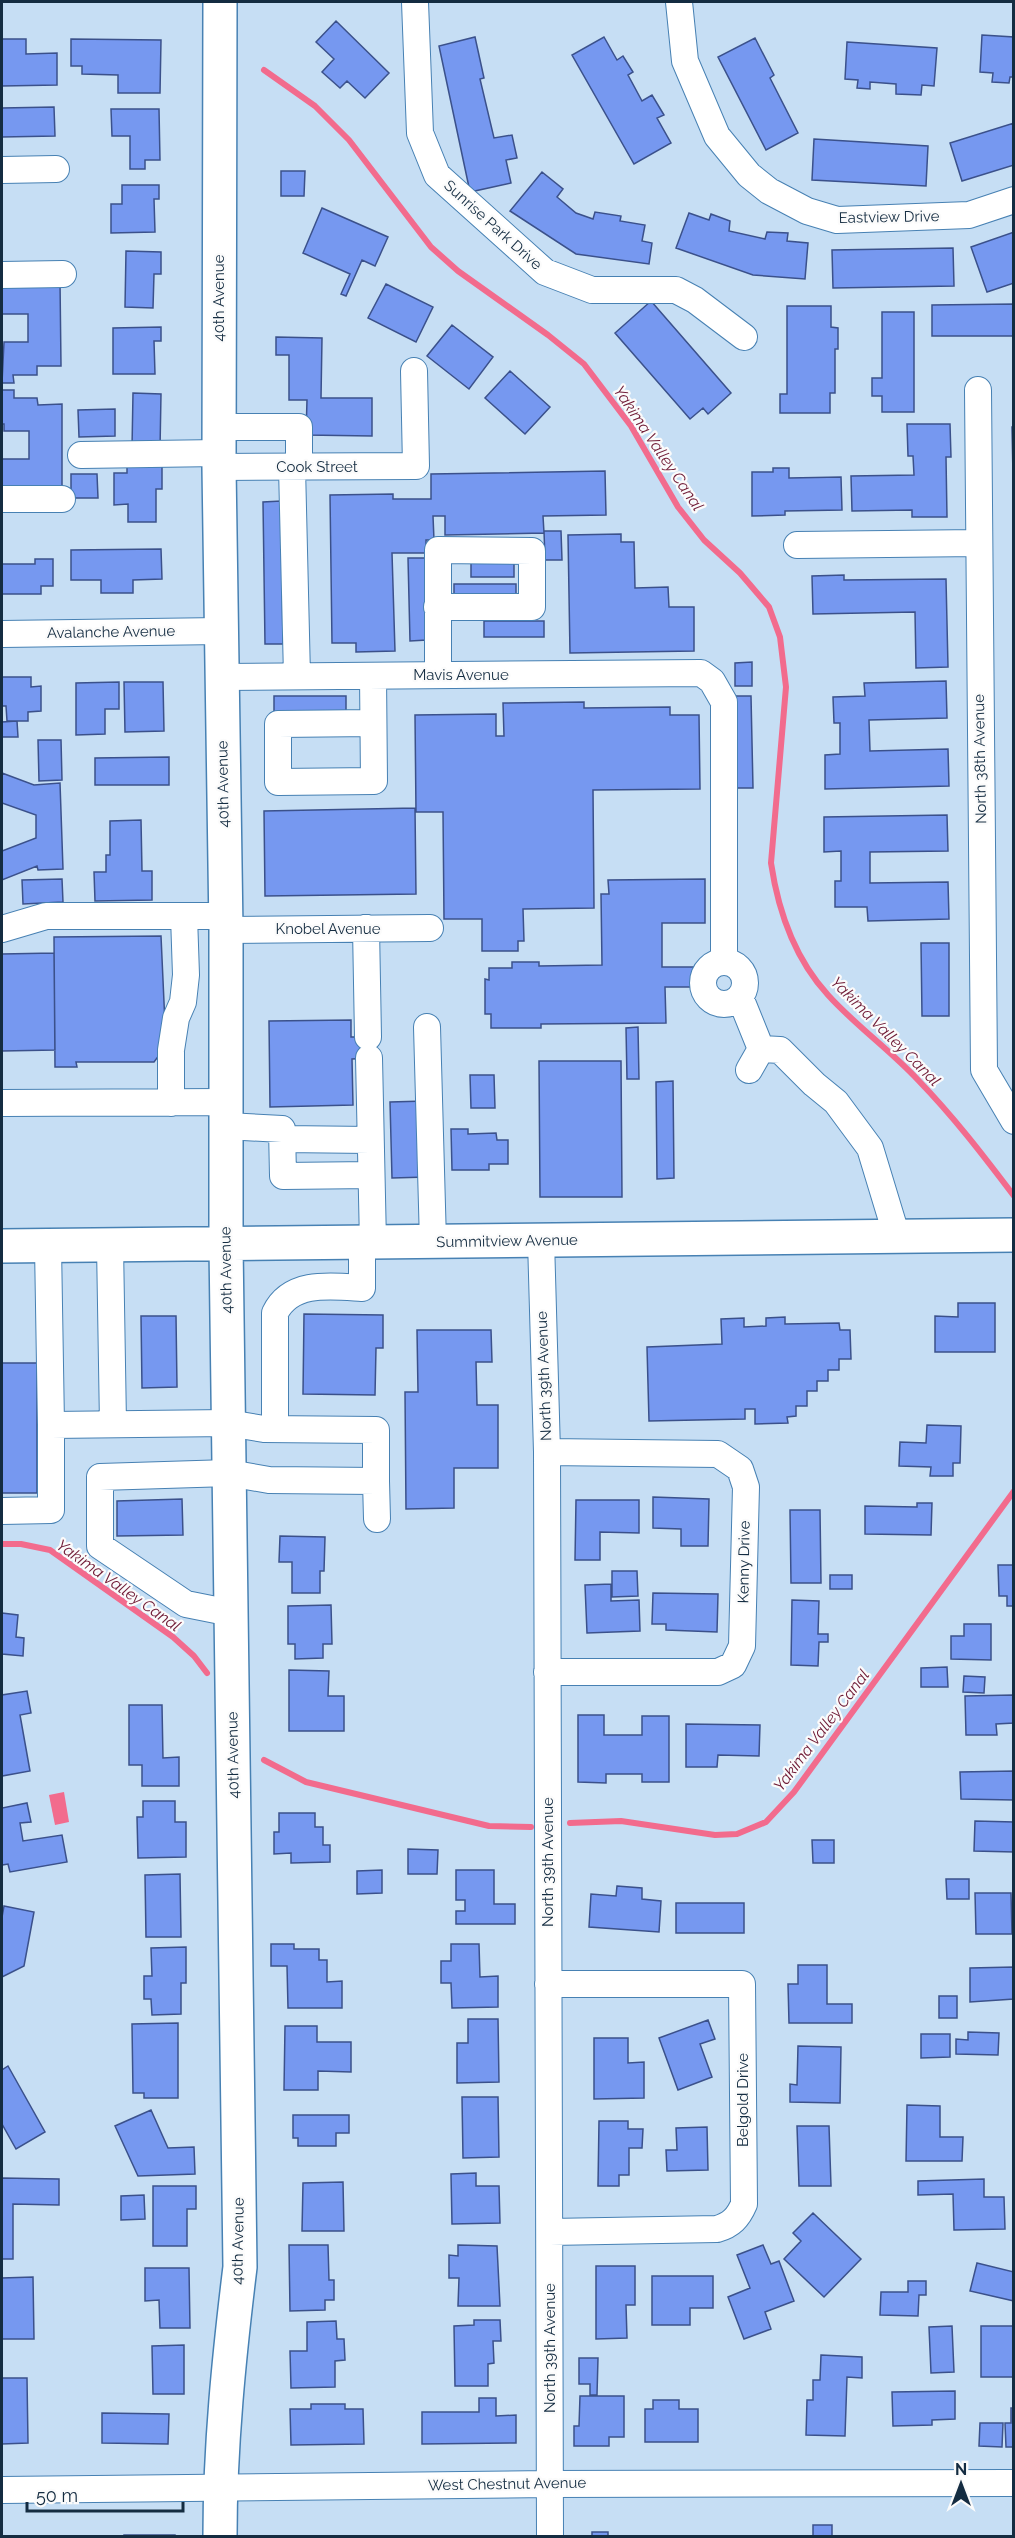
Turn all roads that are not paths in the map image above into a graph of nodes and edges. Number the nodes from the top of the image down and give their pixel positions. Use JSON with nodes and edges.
{"nodes":[{"id":1,"x":220,"y":2,"type":"edge"},
{"id":2,"x":415,"y":2,"type":"edge"},
{"id":3,"x":679,"y":2,"type":"edge"},
{"id":4,"x":56,"y":169,"type":"dead end"},
{"id":5,"x":2,"y":170,"type":"edge"},
{"id":6,"x":1014,"y":200,"type":"edge"},
{"id":7,"x":63,"y":274,"type":"dead end"},
{"id":8,"x":2,"y":275,"type":"edge"},
{"id":9,"x":744,"y":337,"type":"dead end"},
{"id":10,"x":414,"y":371,"type":"dead end"},
{"id":11,"x":978,"y":390,"type":"dead end"},
{"id":12,"x":219,"y":449,"type":"junction"},
{"id":13,"x":81,"y":455,"type":"dead end"},
{"id":14,"x":296,"y":467,"type":"junction"},
{"id":15,"x":2,"y":499,"type":"edge"},
{"id":16,"x":62,"y":499,"type":"dead end"},
{"id":17,"x":978,"y":543,"type":"junction"},
{"id":18,"x":797,"y":545,"type":"dead end"},
{"id":19,"x":437,"y":608,"type":"dead end"},
{"id":20,"x":221,"y":631,"type":"junction"},
{"id":21,"x":2,"y":634,"type":"edge"},
{"id":22,"x":438,"y":675,"type":"junction"},
{"id":23,"x":297,"y":676,"type":"junction"},
{"id":24,"x":373,"y":676,"type":"junction"},
{"id":25,"x":222,"y":677,"type":"junction"},
{"id":26,"x":373,"y":723,"type":"dead end"},
{"id":27,"x":184,"y":916,"type":"junction"},
{"id":28,"x":226,"y":923,"type":"junction"},
{"id":29,"x":366,"y":928,"type":"junction"},
{"id":30,"x":430,"y":928,"type":"dead end"},
{"id":31,"x":2,"y":929,"type":"edge"},
{"id":32,"x":724,"y":962,"type":"junction"},
{"id":33,"x":740,"y":997,"type":"junction"},
{"id":34,"x":427,"y":1026,"type":"dead end"},
{"id":35,"x":2,"y":1103,"type":"edge"},
{"id":36,"x":171,"y":1103,"type":"junction"},
{"id":37,"x":226,"y":1114,"type":"junction"},
{"id":38,"x":1014,"y":1121,"type":"edge"},
{"id":39,"x":282,"y":1139,"type":"junction"},
{"id":40,"x":370,"y":1140,"type":"junction"},
{"id":41,"x":371,"y":1175,"type":"junction"},
{"id":42,"x":1014,"y":1235,"type":"edge"},
{"id":43,"x":897,"y":1237,"type":"junction"},
{"id":44,"x":541,"y":1240,"type":"junction"},
{"id":45,"x":433,"y":1242,"type":"junction"},
{"id":46,"x":367,"y":1243,"type":"junction"},
{"id":47,"x":110,"y":1245,"type":"junction"},
{"id":48,"x":226,"y":1245,"type":"junction"},
{"id":49,"x":2,"y":1246,"type":"edge"},
{"id":50,"x":48,"y":1246,"type":"junction"},
{"id":51,"x":228,"y":1423,"type":"junction"},
{"id":52,"x":113,"y":1424,"type":"junction"},
{"id":53,"x":51,"y":1425,"type":"junction"},
{"id":54,"x":275,"y":1429,"type":"junction"},
{"id":55,"x":547,"y":1452,"type":"junction"},
{"id":56,"x":229,"y":1473,"type":"junction"},
{"id":57,"x":376,"y":1481,"type":"junction"},
{"id":58,"x":2,"y":1511,"type":"edge"},
{"id":59,"x":377,"y":1519,"type":"dead end"},
{"id":60,"x":231,"y":1613,"type":"junction"},
{"id":61,"x":548,"y":1672,"type":"junction"},
{"id":62,"x":548,"y":1984,"type":"junction"},
{"id":63,"x":550,"y":2232,"type":"junction"},
{"id":64,"x":1014,"y":2483,"type":"edge"},
{"id":65,"x":549,"y":2484,"type":"junction"},
{"id":66,"x":220,"y":2487,"type":"junction"},
{"id":67,"x":2,"y":2490,"type":"edge"},
{"id":68,"x":220,"y":2536,"type":"edge"},
{"id":69,"x":550,"y":2536,"type":"edge"}],
"edges":[{"from":1,"to":12,"type":"main road","name":"40th Avenue"},
{"from":2,"to":9,"type":"street","name":"Sunrise Park Drive"},
{"from":3,"to":6,"type":"street","name":"Eastview Drive"},
{"from":4,"to":5,"type":"street"},
{"from":7,"to":8,"type":"street"},
{"from":10,"to":14,"type":"street","name":"Cook Street"},
{"from":11,"to":17,"type":"street","name":"North 38th Avenue"},
{"from":12,"to":13,"type":"street"},
{"from":12,"to":14,"type":"street","name":"Cook Street"},
{"from":12,"to":14,"type":"street"},
{"from":12,"to":20,"type":"main road","name":"40th Avenue"},
{"from":14,"to":23,"type":"street"},
{"from":15,"to":16,"type":"street"},
{"from":17,"to":18,"type":"street"},
{"from":17,"to":38,"type":"street","name":"North 38th Avenue"},
{"from":19,"to":22,"type":"street"},
{"from":20,"to":21,"type":"street","name":"Avalanche Avenue"},
{"from":20,"to":25,"type":"main road","name":"40th Avenue"},
{"from":22,"to":24,"type":"street","name":"Mavis Avenue"},
{"from":22,"to":32,"type":"street","name":"Mavis Avenue"},
{"from":23,"to":24,"type":"street","name":"Mavis Avenue"},
{"from":23,"to":25,"type":"street","name":"Mavis Avenue"},
{"from":24,"to":26,"type":"street"},
{"from":25,"to":28,"type":"main road","name":"40th Avenue"},
{"from":27,"to":28,"type":"street","name":"Knobel Avenue"},
{"from":27,"to":31,"type":"street","name":"Knobel Avenue"},
{"from":27,"to":36,"type":"street"},
{"from":28,"to":29,"type":"street","name":"Knobel Avenue"},
{"from":28,"to":37,"type":"main road","name":"40th Avenue"},
{"from":29,"to":30,"type":"street","name":"Knobel Avenue"},
{"from":29,"to":40,"type":"street"},
{"from":32,"to":33,"type":"street"},
{"from":32,"to":33,"type":"street"},
{"from":33,"to":43,"type":"street"},
{"from":34,"to":45,"type":"street"},
{"from":35,"to":36,"type":"street"},
{"from":36,"to":37,"type":"street"},
{"from":37,"to":39,"type":"street"},
{"from":37,"to":48,"type":"main road","name":"40th Avenue"},
{"from":39,"to":40,"type":"street"},
{"from":39,"to":41,"type":"street"},
{"from":40,"to":41,"type":"street"},
{"from":41,"to":46,"type":"street"},
{"from":42,"to":43,"type":"main road","name":"Summitview Avenue"},
{"from":43,"to":44,"type":"main road","name":"Summitview Avenue"},
{"from":44,"to":45,"type":"main road","name":"Summitview Avenue"},
{"from":44,"to":55,"type":"street","name":"North 39th Avenue"},
{"from":45,"to":46,"type":"main road","name":"Summitview Avenue"},
{"from":46,"to":48,"type":"main road","name":"Summitview Avenue"},
{"from":46,"to":54,"type":"street"},
{"from":47,"to":48,"type":"main road","name":"Summitview Avenue"},
{"from":47,"to":50,"type":"main road","name":"Summitview Avenue"},
{"from":47,"to":52,"type":"street"},
{"from":48,"to":51,"type":"main road","name":"40th Avenue"},
{"from":49,"to":50,"type":"main road","name":"Summitview Avenue"},
{"from":50,"to":53,"type":"street"},
{"from":51,"to":52,"type":"street"},
{"from":51,"to":54,"type":"street"},
{"from":51,"to":56,"type":"main road","name":"40th Avenue"},
{"from":52,"to":53,"type":"street"},
{"from":53,"to":58,"type":"street"},
{"from":54,"to":57,"type":"street"},
{"from":55,"to":61,"type":"street","name":"North 39th Avenue"},
{"from":55,"to":61,"type":"street","name":"Kenny Drive"},
{"from":56,"to":57,"type":"street"},
{"from":56,"to":60,"type":"main road","name":"40th Avenue"},
{"from":56,"to":60,"type":"street"},
{"from":57,"to":59,"type":"street"},
{"from":60,"to":66,"type":"main road","name":"40th Avenue"},
{"from":61,"to":62,"type":"street","name":"North 39th Avenue"},
{"from":62,"to":63,"type":"street","name":"North 39th Avenue"},
{"from":62,"to":63,"type":"street","name":"Belgold Drive"},
{"from":63,"to":65,"type":"street","name":"North 39th Avenue"},
{"from":64,"to":65,"type":"street","name":"West Chestnut Avenue"},
{"from":65,"to":66,"type":"street","name":"West Chestnut Avenue"},
{"from":65,"to":69,"type":"street","name":"North 39th Avenue"},
{"from":66,"to":67,"type":"street","name":"West Chestnut Avenue"},
{"from":66,"to":68,"type":"main road","name":"40th Avenue"}]}
